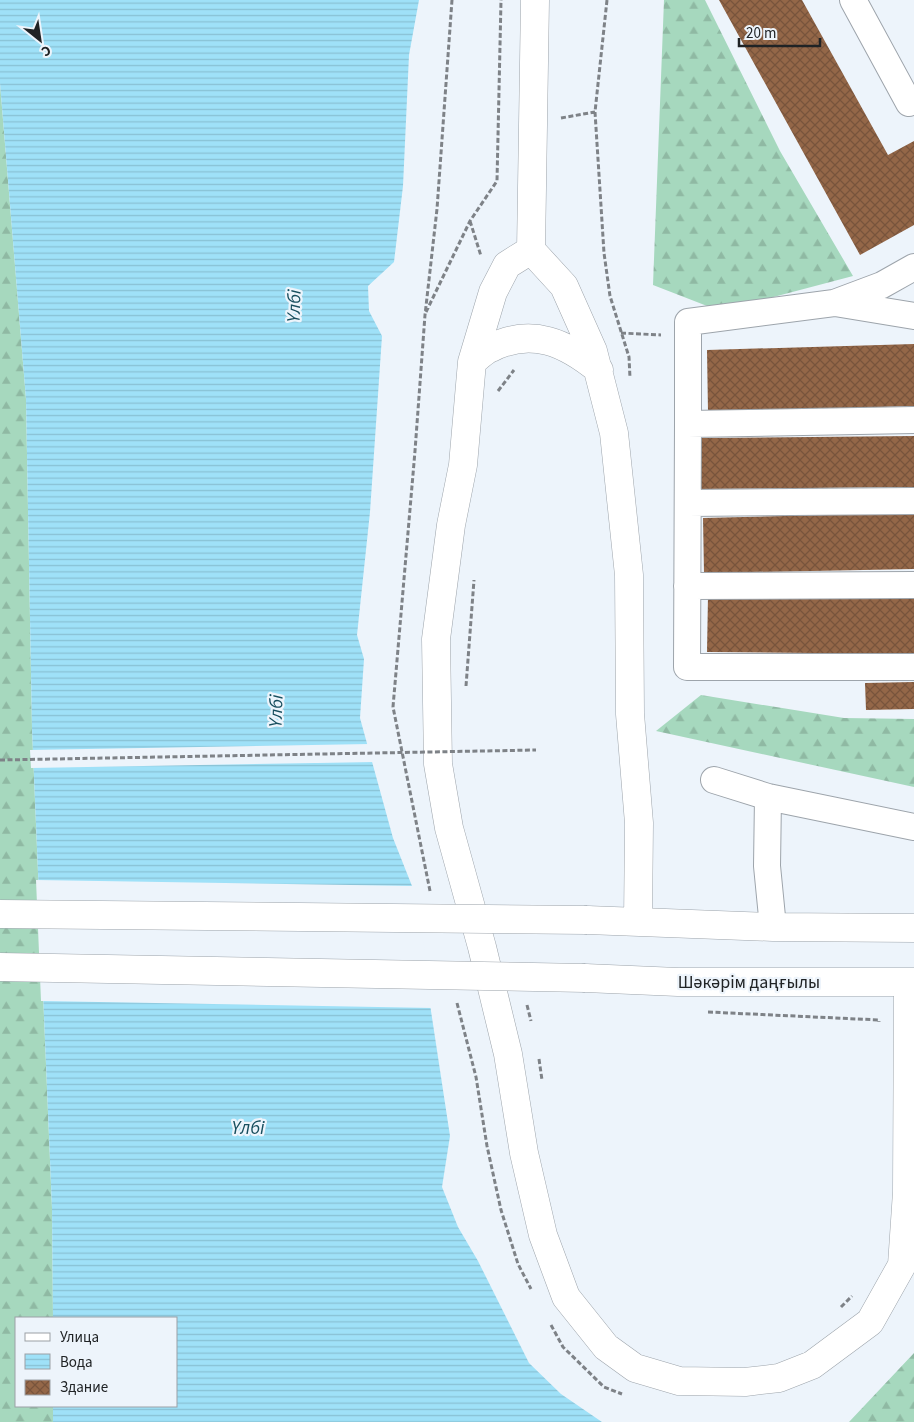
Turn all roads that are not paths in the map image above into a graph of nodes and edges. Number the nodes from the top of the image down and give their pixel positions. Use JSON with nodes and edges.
{"nodes":[{"id":1,"x":535,"y":0,"type":"edge"},
{"id":2,"x":853,"y":0,"type":"edge"},
{"id":3,"x":914,"y":100,"type":"edge"},
{"id":4,"x":531,"y":250,"type":"junction"},
{"id":5,"x":914,"y":267,"type":"edge"},
{"id":6,"x":834,"y":303,"type":"junction"},
{"id":7,"x":914,"y":316,"type":"edge"},
{"id":8,"x":472,"y":362,"type":"junction"},
{"id":9,"x":599,"y":370,"type":"junction"},
{"id":10,"x":914,"y":420,"type":"edge"},
{"id":11,"x":688,"y":424,"type":"junction"},
{"id":12,"x":914,"y":501,"type":"edge"},
{"id":13,"x":688,"y":503,"type":"junction"},
{"id":14,"x":914,"y":585,"type":"edge"},
{"id":15,"x":687,"y":586,"type":"junction"},
{"id":16,"x":914,"y":667,"type":"edge"},
{"id":17,"x":714,"y":780,"type":"dead end"},
{"id":18,"x":768,"y":797,"type":"junction"},
{"id":19,"x":914,"y":826,"type":"edge"},
{"id":20,"x":0,"y":914,"type":"edge"},
{"id":21,"x":638,"y":922,"type":"junction"},
{"id":22,"x":774,"y":928,"type":"junction"},
{"id":23,"x":914,"y":928,"type":"edge"},
{"id":24,"x":0,"y":967,"type":"edge"},
{"id":25,"x":911,"y":982,"type":"edge"}],
"edges":[{"from":1,"to":4,"type":"main road"},
{"from":2,"to":3,"type":"street"},
{"from":4,"to":8,"type":"main road"},
{"from":4,"to":9,"type":"main road"},
{"from":5,"to":6,"type":"street"},
{"from":6,"to":7,"type":"street"},
{"from":6,"to":11,"type":"street"},
{"from":8,"to":9,"type":"main road"},
{"from":8,"to":25,"type":"main road"},
{"from":9,"to":21,"type":"main road"},
{"from":10,"to":11,"type":"street"},
{"from":11,"to":13,"type":"street"},
{"from":12,"to":13,"type":"street"},
{"from":13,"to":15,"type":"street"},
{"from":14,"to":15,"type":"street"},
{"from":15,"to":16,"type":"street"},
{"from":17,"to":18,"type":"street"},
{"from":18,"to":19,"type":"street"},
{"from":18,"to":22,"type":"street"},
{"from":20,"to":21,"type":"main road","bridge":true},
{"from":21,"to":22,"type":"main road"},
{"from":22,"to":23,"type":"main road"},
{"from":24,"to":25,"type":"main road","name":"Шәкәрім даңғылы","bridge":true}]}
